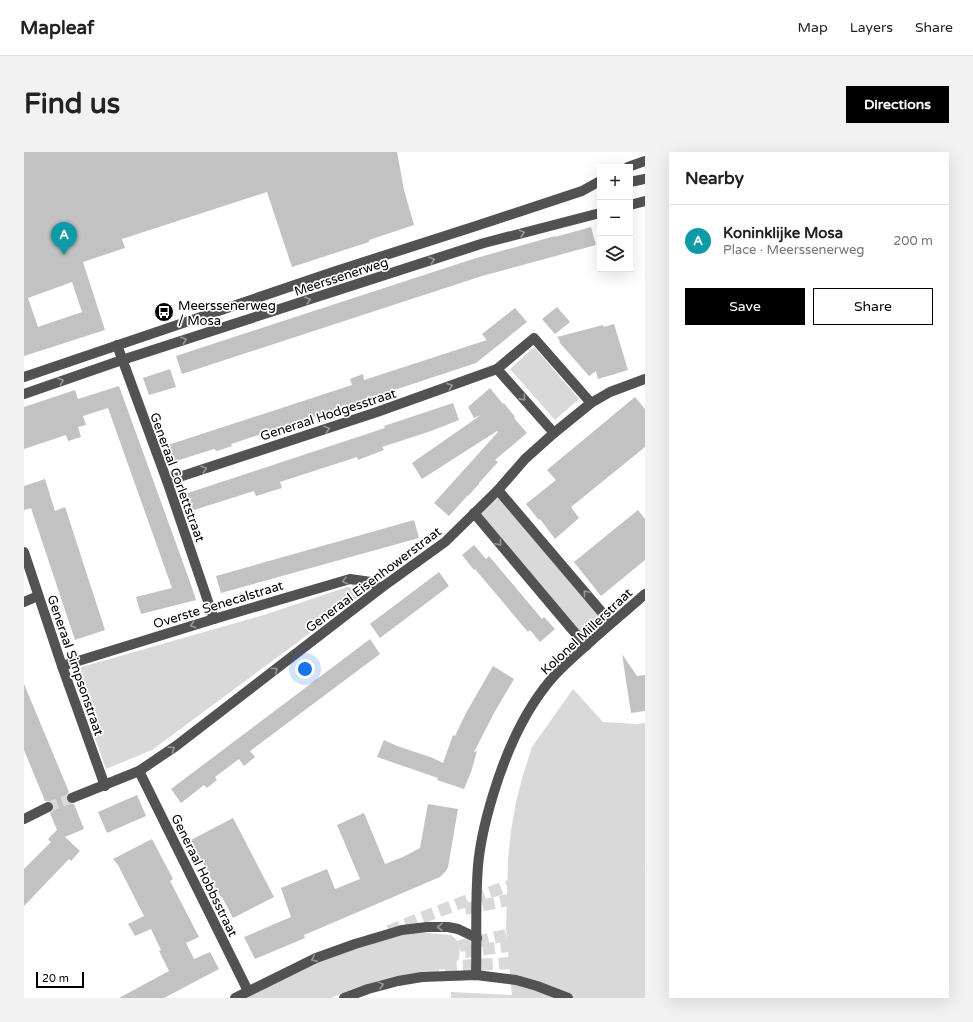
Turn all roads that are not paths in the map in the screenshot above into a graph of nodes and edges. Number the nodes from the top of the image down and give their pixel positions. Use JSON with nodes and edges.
{"nodes":[{"id":1,"x":645,"y":161,"type":"edge"},
{"id":2,"x":633,"y":165,"type":"edge"},
{"id":3,"x":645,"y":179,"type":"edge"},
{"id":4,"x":633,"y":181,"type":"edge"},
{"id":5,"x":597,"y":183,"type":"edge"},
{"id":6,"x":597,"y":188,"type":"edge"},
{"id":7,"x":582,"y":191,"type":"junction"},
{"id":8,"x":645,"y":201,"type":"edge"},
{"id":9,"x":633,"y":204,"type":"edge"},
{"id":10,"x":597,"y":214,"type":"edge"},
{"id":11,"x":479,"y":225,"type":"junction"},
{"id":12,"x":484,"y":243,"type":"junction"},
{"id":13,"x":117,"y":345,"type":"junction"},
{"id":14,"x":122,"y":360,"type":"junction"},
{"id":15,"x":497,"y":369,"type":"junction"},
{"id":16,"x":24,"y":377,"type":"edge"},
{"id":17,"x":645,"y":379,"type":"edge"},
{"id":18,"x":24,"y":394,"type":"edge"},
{"id":19,"x":592,"y":403,"type":"junction"},
{"id":20,"x":554,"y":433,"type":"junction"},
{"id":21,"x":167,"y":481,"type":"junction"},
{"id":22,"x":498,"y":490,"type":"junction"},
{"id":23,"x":474,"y":514,"type":"junction"},
{"id":24,"x":24,"y":552,"type":"edge"},
{"id":25,"x":381,"y":588,"type":"junction"},
{"id":26,"x":645,"y":594,"type":"edge"},
{"id":27,"x":38,"y":596,"type":"junction"},
{"id":28,"x":24,"y":602,"type":"edge"},
{"id":29,"x":214,"y":619,"type":"junction"},
{"id":30,"x":612,"y":623,"type":"junction"},
{"id":31,"x":586,"y":646,"type":"junction"},
{"id":32,"x":62,"y":666,"type":"junction"},
{"id":33,"x":139,"y":770,"type":"junction"},
{"id":34,"x":105,"y":786,"type":"junction"},
{"id":35,"x":72,"y":798,"type":"tunnel mouth"},
{"id":36,"x":48,"y":807,"type":"tunnel mouth"},
{"id":37,"x":24,"y":817,"type":"edge"},
{"id":38,"x":477,"y":938,"type":"junction"},
{"id":39,"x":476,"y":975,"type":"junction"},
{"id":40,"x":248,"y":991,"type":"junction"},
{"id":41,"x":235,"y":998,"type":"edge"},
{"id":42,"x":344,"y":998,"type":"edge"},
{"id":43,"x":568,"y":998,"type":"edge"}],
"edges":[{"from":1,"to":2,"type":"street"},
{"from":3,"to":4,"type":"street"},
{"from":5,"to":7,"type":"street","name":"Meerssenerweg"},
{"from":6,"to":7,"type":"street","name":"Meerssenerweg"},
{"from":7,"to":11,"type":"street","name":"Meerssenerweg"},
{"from":8,"to":9,"type":"street"},
{"from":12,"to":10,"type":"street","name":"Meerssenerweg","one_way":true},
{"from":11,"to":12,"type":"street"},
{"from":11,"to":13,"type":"street","name":"Meerssenerweg"},
{"from":14,"to":12,"type":"street","name":"Meerssenerweg","one_way":true},
{"from":13,"to":14,"type":"street","name":"Generaal Corlettstraat"},
{"from":13,"to":16,"type":"street","name":"Meerssenerweg"},
{"from":18,"to":14,"type":"street","name":"Meerssenerweg","one_way":true},
{"from":14,"to":21,"type":"street","name":"Generaal Corlettstraat"},
{"from":15,"to":19,"type":"street"},
{"from":15,"to":20,"type":"street","one_way":true},
{"from":21,"to":15,"type":"street","name":"Generaal Hodgesstraat","one_way":true},
{"from":17,"to":19,"type":"street","name":"Generaal Eisenhowerstraat"},
{"from":19,"to":20,"type":"street","name":"Generaal Eisenhowerstraat"},
{"from":20,"to":22,"type":"street","name":"Generaal Eisenhowerstraat"},
{"from":21,"to":29,"type":"street","name":"Generaal Corlettstraat"},
{"from":22,"to":23,"type":"street","name":"Generaal Eisenhowerstraat"},
{"from":30,"to":22,"type":"street","one_way":true},
{"from":23,"to":25,"type":"street","name":"Generaal Eisenhowerstraat"},
{"from":23,"to":31,"type":"street","one_way":true},
{"from":24,"to":27,"type":"street","name":"Generaal Simpsonstraat"},
{"from":25,"to":29,"type":"street","name":"Overste Senecalstraat","one_way":true},
{"from":33,"to":25,"type":"street","name":"Generaal Eisenhowerstraat","one_way":true},
{"from":26,"to":30,"type":"street","name":"Kolonel Millerstraat"},
{"from":27,"to":28,"type":"street"},
{"from":27,"to":32,"type":"street","name":"Generaal Simpsonstraat"},
{"from":29,"to":32,"type":"street","name":"Overste Senecalstraat","one_way":true},
{"from":30,"to":31,"type":"street","name":"Kolonel Millerstraat"},
{"from":31,"to":38,"type":"street","name":"Kolonel Millerstraat"},
{"from":32,"to":34,"type":"street","name":"Generaal Simpsonstraat"},
{"from":33,"to":34,"type":"street","name":"Generaal Eisenhowerstraat"},
{"from":33,"to":40,"type":"street","name":"Generaal Hobbsstraat"},
{"from":34,"to":35,"type":"street","name":"Generaal Eisenhowerstraat"},
{"from":36,"to":37,"type":"street"},
{"from":38,"to":39,"type":"street","name":"Kolonel Millerstraat"},
{"from":38,"to":40,"type":"street","one_way":true},
{"from":42,"to":39,"type":"street","one_way":true},
{"from":39,"to":43,"type":"street"},
{"from":40,"to":41,"type":"street"}]}
